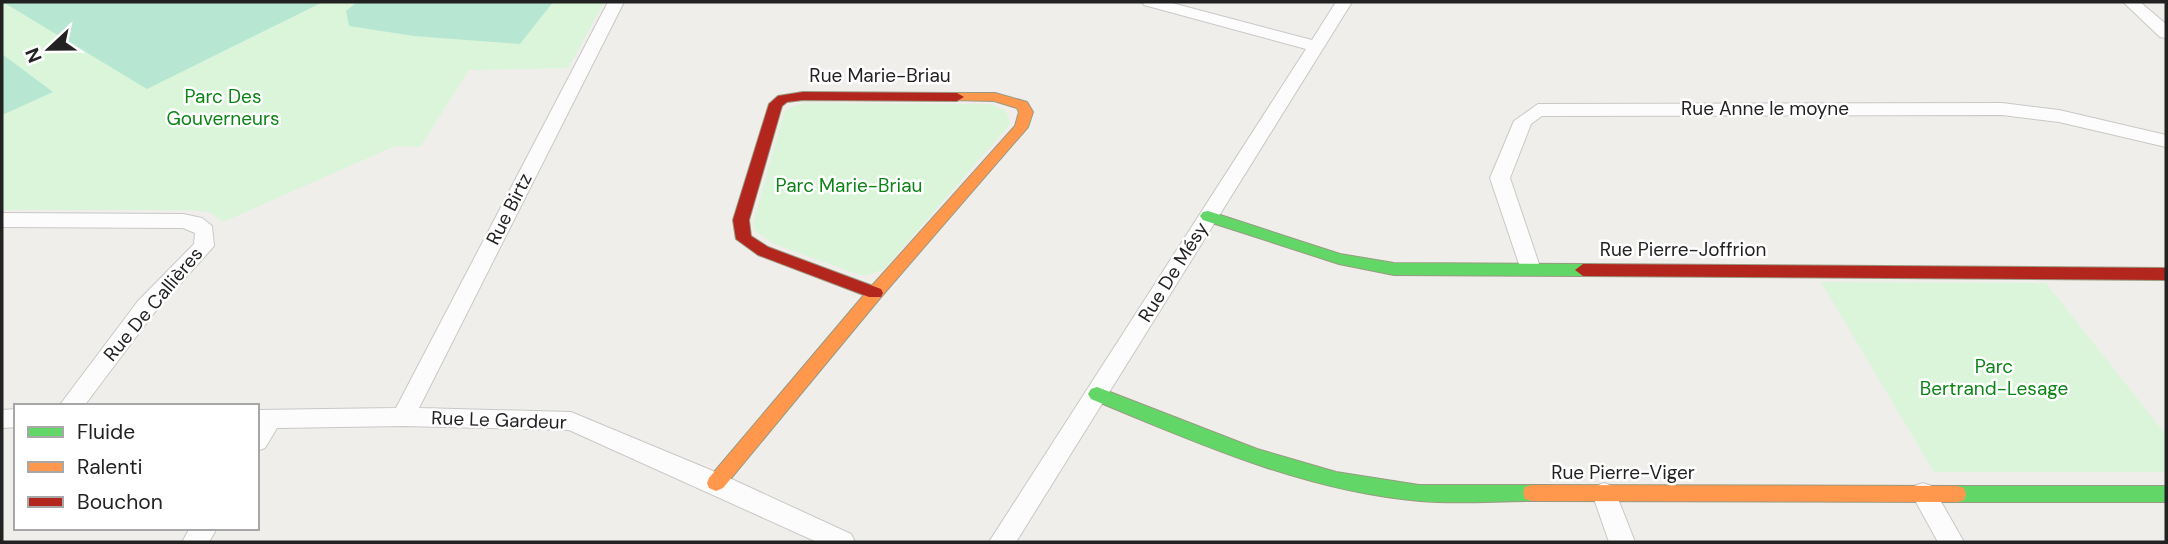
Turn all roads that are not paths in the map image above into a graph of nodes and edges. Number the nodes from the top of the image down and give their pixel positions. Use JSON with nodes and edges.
{"nodes":[{"id":1,"x":616,"y":2,"type":"edge"},
{"id":2,"x":1150,"y":2,"type":"edge"},
{"id":3,"x":1344,"y":2,"type":"edge"},
{"id":4,"x":2131,"y":2,"type":"edge"},
{"id":5,"x":2166,"y":33,"type":"edge"},
{"id":6,"x":1316,"y":46,"type":"junction"},
{"id":7,"x":2166,"y":141,"type":"edge"},
{"id":8,"x":1208,"y":216,"type":"junction"},
{"id":9,"x":2,"y":220,"type":"edge"},
{"id":10,"x":1531,"y":270,"type":"junction"},
{"id":11,"x":2166,"y":274,"type":"edge"},
{"id":12,"x":875,"y":293,"type":"junction"},
{"id":13,"x":1097,"y":394,"type":"junction"},
{"id":14,"x":73,"y":404,"type":"edge"},
{"id":15,"x":403,"y":417,"type":"junction"},
{"id":16,"x":264,"y":419,"type":"edge"},
{"id":17,"x":716,"y":483,"type":"junction"},
{"id":18,"x":1604,"y":493,"type":"junction"},
{"id":19,"x":1923,"y":493,"type":"junction"},
{"id":20,"x":2166,"y":494,"type":"edge"},
{"id":21,"x":842,"y":542,"type":"edge"},
{"id":22,"x":1002,"y":542,"type":"edge"},
{"id":23,"x":1622,"y":542,"type":"edge"},
{"id":24,"x":1951,"y":542,"type":"edge"}],
"edges":[{"from":1,"to":15,"type":"street","name":"Rue Birtz"},
{"from":2,"to":6,"type":"street"},
{"from":3,"to":6,"type":"street","name":"Rue De Mésy"},
{"from":4,"to":5,"type":"street"},
{"from":6,"to":8,"type":"street","name":"Rue De Mésy"},
{"from":7,"to":10,"type":"street","name":"Rue Anne le moyne"},
{"from":8,"to":10,"type":"street","name":"Rue Pierre-Joffrion"},
{"from":8,"to":13,"type":"street","name":"Rue De Mésy"},
{"from":9,"to":14,"type":"street","name":"Rue De Callières"},
{"from":10,"to":11,"type":"street","name":"Rue Pierre-Joffrion"},
{"from":12,"to":12,"type":"street","name":"Rue Marie-Briau"},
{"from":12,"to":17,"type":"street","name":"Rue Marie-Briau"},
{"from":13,"to":18,"type":"street","name":"Rue Pierre-Viger"},
{"from":13,"to":22,"type":"street","name":"Rue De Mésy"},
{"from":15,"to":16,"type":"street","name":"Rue Le Gardeur"},
{"from":15,"to":17,"type":"street","name":"Rue Le Gardeur"},
{"from":17,"to":21,"type":"street","name":"Rue Le Gardeur"},
{"from":18,"to":19,"type":"street","name":"Rue Pierre-Viger"},
{"from":18,"to":23,"type":"street"},
{"from":19,"to":20,"type":"street","name":"Rue Pierre-Viger"},
{"from":19,"to":24,"type":"street"}]}
